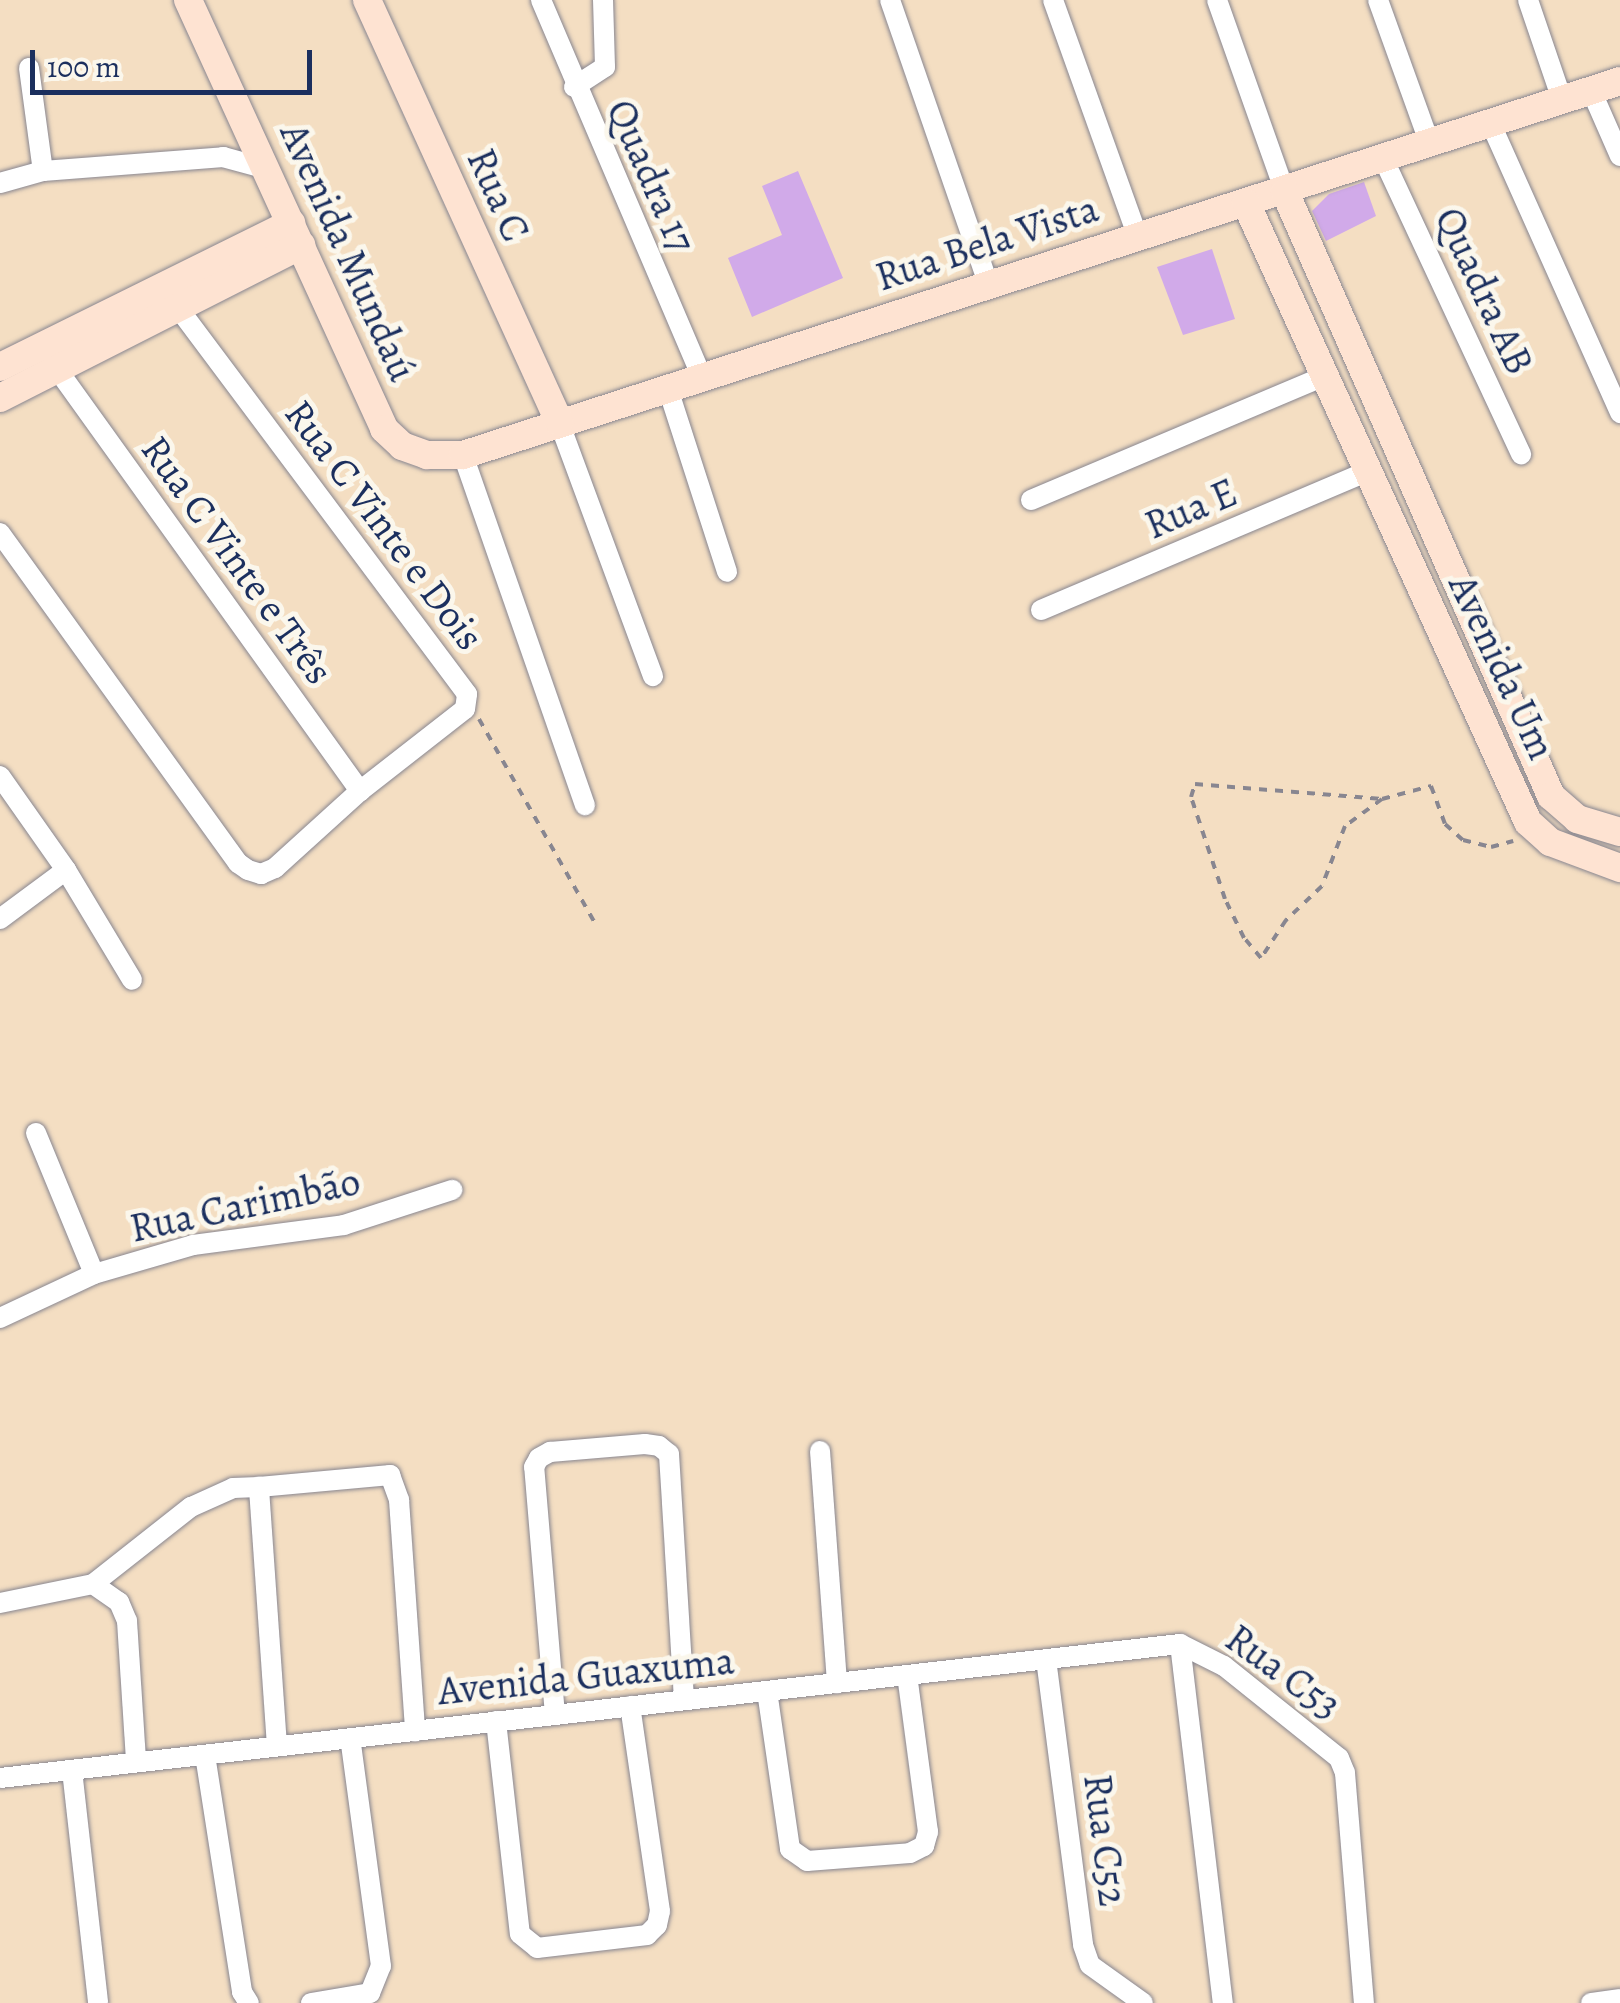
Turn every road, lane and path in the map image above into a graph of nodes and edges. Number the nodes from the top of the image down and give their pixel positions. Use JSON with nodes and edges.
{"nodes":[{"id":1,"x":188,"y":0,"type":"edge"},
{"id":2,"x":367,"y":0,"type":"edge"},
{"id":3,"x":541,"y":0,"type":"edge"},
{"id":4,"x":604,"y":0,"type":"edge"},
{"id":5,"x":890,"y":0,"type":"edge"},
{"id":6,"x":1054,"y":0,"type":"edge"},
{"id":7,"x":1217,"y":0,"type":"edge"},
{"id":8,"x":1378,"y":0,"type":"edge"},
{"id":9,"x":1528,"y":0,"type":"edge"},
{"id":10,"x":29,"y":68,"type":"dead end"},
{"id":11,"x":1620,"y":80,"type":"edge"},
{"id":12,"x":574,"y":87,"type":"junction"},
{"id":13,"x":1591,"y":90,"type":"junction"},
{"id":14,"x":1562,"y":100,"type":"junction"},
{"id":15,"x":1490,"y":122,"type":"junction"},
{"id":16,"x":1429,"y":142,"type":"junction"},
{"id":17,"x":1620,"y":156,"type":"edge"},
{"id":18,"x":1384,"y":158,"type":"junction"},
{"id":19,"x":266,"y":169,"type":"junction"},
{"id":20,"x":43,"y":172,"type":"junction"},
{"id":21,"x":0,"y":183,"type":"edge"},
{"id":22,"x":1298,"y":187,"type":"junction"},
{"id":23,"x":1246,"y":203,"type":"junction"},
{"id":24,"x":296,"y":234,"type":"junction"},
{"id":25,"x":1137,"y":235,"type":"junction"},
{"id":26,"x":988,"y":286,"type":"junction"},
{"id":27,"x":178,"y":307,"type":"junction"},
{"id":28,"x":0,"y":366,"type":"edge"},
{"id":29,"x":57,"y":368,"type":"junction"},
{"id":30,"x":1325,"y":376,"type":"junction"},
{"id":31,"x":702,"y":378,"type":"junction"},
{"id":32,"x":668,"y":389,"type":"junction"},
{"id":33,"x":0,"y":398,"type":"edge"},
{"id":34,"x":1620,"y":414,"type":"edge"},
{"id":35,"x":558,"y":422,"type":"junction"},
{"id":36,"x":384,"y":429,"type":"joint"},
{"id":37,"x":1393,"y":435,"type":"junction"},
{"id":38,"x":1521,"y":454,"type":"dead end"},
{"id":39,"x":463,"y":455,"type":"junction"},
{"id":40,"x":1364,"y":461,"type":"junction"},
{"id":41,"x":1032,"y":500,"type":"dead end"},
{"id":42,"x":0,"y":533,"type":"edge"},
{"id":43,"x":727,"y":572,"type":"dead end"},
{"id":44,"x":1041,"y":610,"type":"dead end"},
{"id":45,"x":653,"y":676,"type":"dead end"},
{"id":46,"x":469,"y":702,"type":"junction"},
{"id":47,"x":0,"y":776,"type":"edge"},
{"id":48,"x":360,"y":792,"type":"junction"},
{"id":49,"x":1382,"y":799,"type":"junction"},
{"id":50,"x":585,"y":806,"type":"dead end"},
{"id":51,"x":1528,"y":822,"type":"junction"},
{"id":52,"x":1620,"y":832,"type":"edge"},
{"id":53,"x":1620,"y":868,"type":"edge"},
{"id":54,"x":66,"y":870,"type":"junction"},
{"id":55,"x":0,"y":919,"type":"edge"},
{"id":56,"x":596,"y":925,"type":"dead end"},
{"id":57,"x":132,"y":980,"type":"dead end"},
{"id":58,"x":36,"y":1134,"type":"dead end"},
{"id":59,"x":452,"y":1190,"type":"dead end"},
{"id":60,"x":94,"y":1274,"type":"junction"},
{"id":61,"x":0,"y":1318,"type":"edge"},
{"id":62,"x":820,"y":1451,"type":"dead end"},
{"id":63,"x":259,"y":1487,"type":"junction"},
{"id":64,"x":93,"y":1584,"type":"junction"},
{"id":65,"x":0,"y":1602,"type":"edge"},
{"id":66,"x":1180,"y":1644,"type":"junction"},
{"id":67,"x":1046,"y":1659,"type":"junction"},
{"id":68,"x":906,"y":1675,"type":"junction"},
{"id":69,"x":837,"y":1682,"type":"junction"},
{"id":70,"x":767,"y":1691,"type":"junction"},
{"id":71,"x":684,"y":1700,"type":"junction"},
{"id":72,"x":630,"y":1706,"type":"junction"},
{"id":73,"x":556,"y":1715,"type":"junction"},
{"id":74,"x":496,"y":1721,"type":"junction"},
{"id":75,"x":415,"y":1731,"type":"junction"},
{"id":76,"x":350,"y":1738,"type":"junction"},
{"id":77,"x":276,"y":1746,"type":"junction"},
{"id":78,"x":205,"y":1755,"type":"junction"},
{"id":79,"x":136,"y":1762,"type":"junction"},
{"id":80,"x":0,"y":1768,"type":"edge"},
{"id":81,"x":72,"y":1770,"type":"junction"},
{"id":82,"x":0,"y":1778,"type":"edge"},
{"id":83,"x":1620,"y":1998,"type":"edge"},
{"id":84,"x":98,"y":2003,"type":"edge"},
{"id":85,"x":248,"y":2003,"type":"edge"},
{"id":86,"x":311,"y":2003,"type":"edge"},
{"id":87,"x":1143,"y":2003,"type":"edge"},
{"id":88,"x":1224,"y":2003,"type":"edge"},
{"id":89,"x":1364,"y":2003,"type":"edge"},
{"id":90,"x":1591,"y":2003,"type":"edge"}],
"edges":[{"from":1,"to":19,"type":"street","name":"Avenida Mundaú"},
{"from":2,"to":35,"type":"street","name":"Rua C"},
{"from":3,"to":12,"type":"street","name":"Quadra 17"},
{"from":4,"to":12,"type":"street"},
{"from":5,"to":26,"type":"street"},
{"from":6,"to":25,"type":"street"},
{"from":7,"to":22,"type":"street"},
{"from":8,"to":16,"type":"street"},
{"from":9,"to":14,"type":"street"},
{"from":10,"to":20,"type":"street"},
{"from":11,"to":13,"type":"street","name":"Rua Bela Vista"},
{"from":12,"to":31,"type":"street","name":"Quadra 17"},
{"from":13,"to":14,"type":"street","name":"Rua Bela Vista"},
{"from":13,"to":17,"type":"street"},
{"from":14,"to":15,"type":"street","name":"Rua Bela Vista"},
{"from":15,"to":16,"type":"street","name":"Rua Bela Vista"},
{"from":15,"to":34,"type":"street"},
{"from":16,"to":18,"type":"street","name":"Rua Bela Vista"},
{"from":18,"to":22,"type":"street","name":"Rua Bela Vista"},
{"from":18,"to":38,"type":"street","name":"Quadra AB"},
{"from":19,"to":20,"type":"street"},
{"from":19,"to":24,"type":"street","name":"Avenida Mundaú"},
{"from":20,"to":21,"type":"street"},
{"from":22,"to":23,"type":"street","name":"Rua Bela Vista"},
{"from":22,"to":37,"type":"street","name":"Avenida Um"},
{"from":23,"to":25,"type":"street","name":"Rua Bela Vista"},
{"from":23,"to":30,"type":"street","name":"Avenida Um"},
{"from":24,"to":27,"type":"street"},
{"from":24,"to":28,"type":"street"},
{"from":24,"to":36,"type":"street","name":"Avenida Mundaú"},
{"from":25,"to":26,"type":"street","name":"Rua Bela Vista"},
{"from":26,"to":31,"type":"street","name":"Rua Bela Vista"},
{"from":27,"to":29,"type":"street"},
{"from":27,"to":46,"type":"street","name":"Rua C Vinte e Dois"},
{"from":29,"to":33,"type":"street"},
{"from":29,"to":48,"type":"street","name":"Rua C Vinte e Três"},
{"from":30,"to":40,"type":"street","name":"Avenida Um"},
{"from":30,"to":41,"type":"street"},
{"from":31,"to":32,"type":"street","name":"Rua Bela Vista"},
{"from":32,"to":35,"type":"street","name":"Rua Bela Vista"},
{"from":32,"to":43,"type":"street"},
{"from":35,"to":39,"type":"street","name":"Rua Bela Vista"},
{"from":35,"to":45,"type":"street"},
{"from":36,"to":39,"type":"street","name":"Rua Bela Vista"},
{"from":37,"to":40,"type":"street"},
{"from":37,"to":52,"type":"street","name":"Avenida Um"},
{"from":39,"to":50,"type":"street"},
{"from":40,"to":44,"type":"street","name":"Rua E"},
{"from":40,"to":51,"type":"street","name":"Avenida Um"},
{"from":42,"to":48,"type":"street","name":"Rua C Vinte e Dois"},
{"from":46,"to":48,"type":"street","name":"Rua C Vinte e Dois"},
{"from":46,"to":56,"type":"path"},
{"from":47,"to":54,"type":"street"},
{"from":49,"to":49,"type":"path"},
{"from":49,"to":51,"type":"path"},
{"from":51,"to":53,"type":"street","name":"Avenida Um"},
{"from":54,"to":55,"type":"street"},
{"from":54,"to":57,"type":"street"},
{"from":58,"to":60,"type":"street"},
{"from":59,"to":60,"type":"street","name":"Rua Carimbão"},
{"from":60,"to":61,"type":"street","name":"Rua Carimbão"},
{"from":62,"to":69,"type":"street"},
{"from":63,"to":64,"type":"street"},
{"from":63,"to":75,"type":"street"},
{"from":63,"to":77,"type":"street"},
{"from":64,"to":65,"type":"street"},
{"from":64,"to":79,"type":"street"},
{"from":66,"to":67,"type":"street","name":"Avenida Guaxuma"},
{"from":66,"to":88,"type":"street","name":"Rua C53"},
{"from":66,"to":89,"type":"street","name":"Rua C53"},
{"from":67,"to":68,"type":"street","name":"Avenida Guaxuma"},
{"from":67,"to":87,"type":"street","name":"Rua C52"},
{"from":68,"to":69,"type":"street","name":"Avenida Guaxuma"},
{"from":68,"to":70,"type":"street"},
{"from":69,"to":70,"type":"street","name":"Avenida Guaxuma"},
{"from":70,"to":71,"type":"street","name":"Avenida Guaxuma"},
{"from":71,"to":72,"type":"street","name":"Avenida Guaxuma"},
{"from":71,"to":73,"type":"street"},
{"from":72,"to":73,"type":"street","name":"Avenida Guaxuma"},
{"from":72,"to":74,"type":"street"},
{"from":73,"to":74,"type":"street","name":"Avenida Guaxuma"},
{"from":74,"to":75,"type":"street","name":"Avenida Guaxuma"},
{"from":75,"to":76,"type":"street","name":"Avenida Guaxuma"},
{"from":76,"to":77,"type":"street","name":"Avenida Guaxuma"},
{"from":76,"to":86,"type":"street"},
{"from":77,"to":78,"type":"street","name":"Avenida Guaxuma"},
{"from":78,"to":79,"type":"street","name":"Avenida Guaxuma"},
{"from":78,"to":85,"type":"street"},
{"from":79,"to":81,"type":"street","name":"Avenida Guaxuma"},
{"from":80,"to":82,"type":"street"},
{"from":81,"to":82,"type":"street","name":"Avenida Guaxuma"},
{"from":81,"to":84,"type":"street"},
{"from":83,"to":90,"type":"street"}]}
